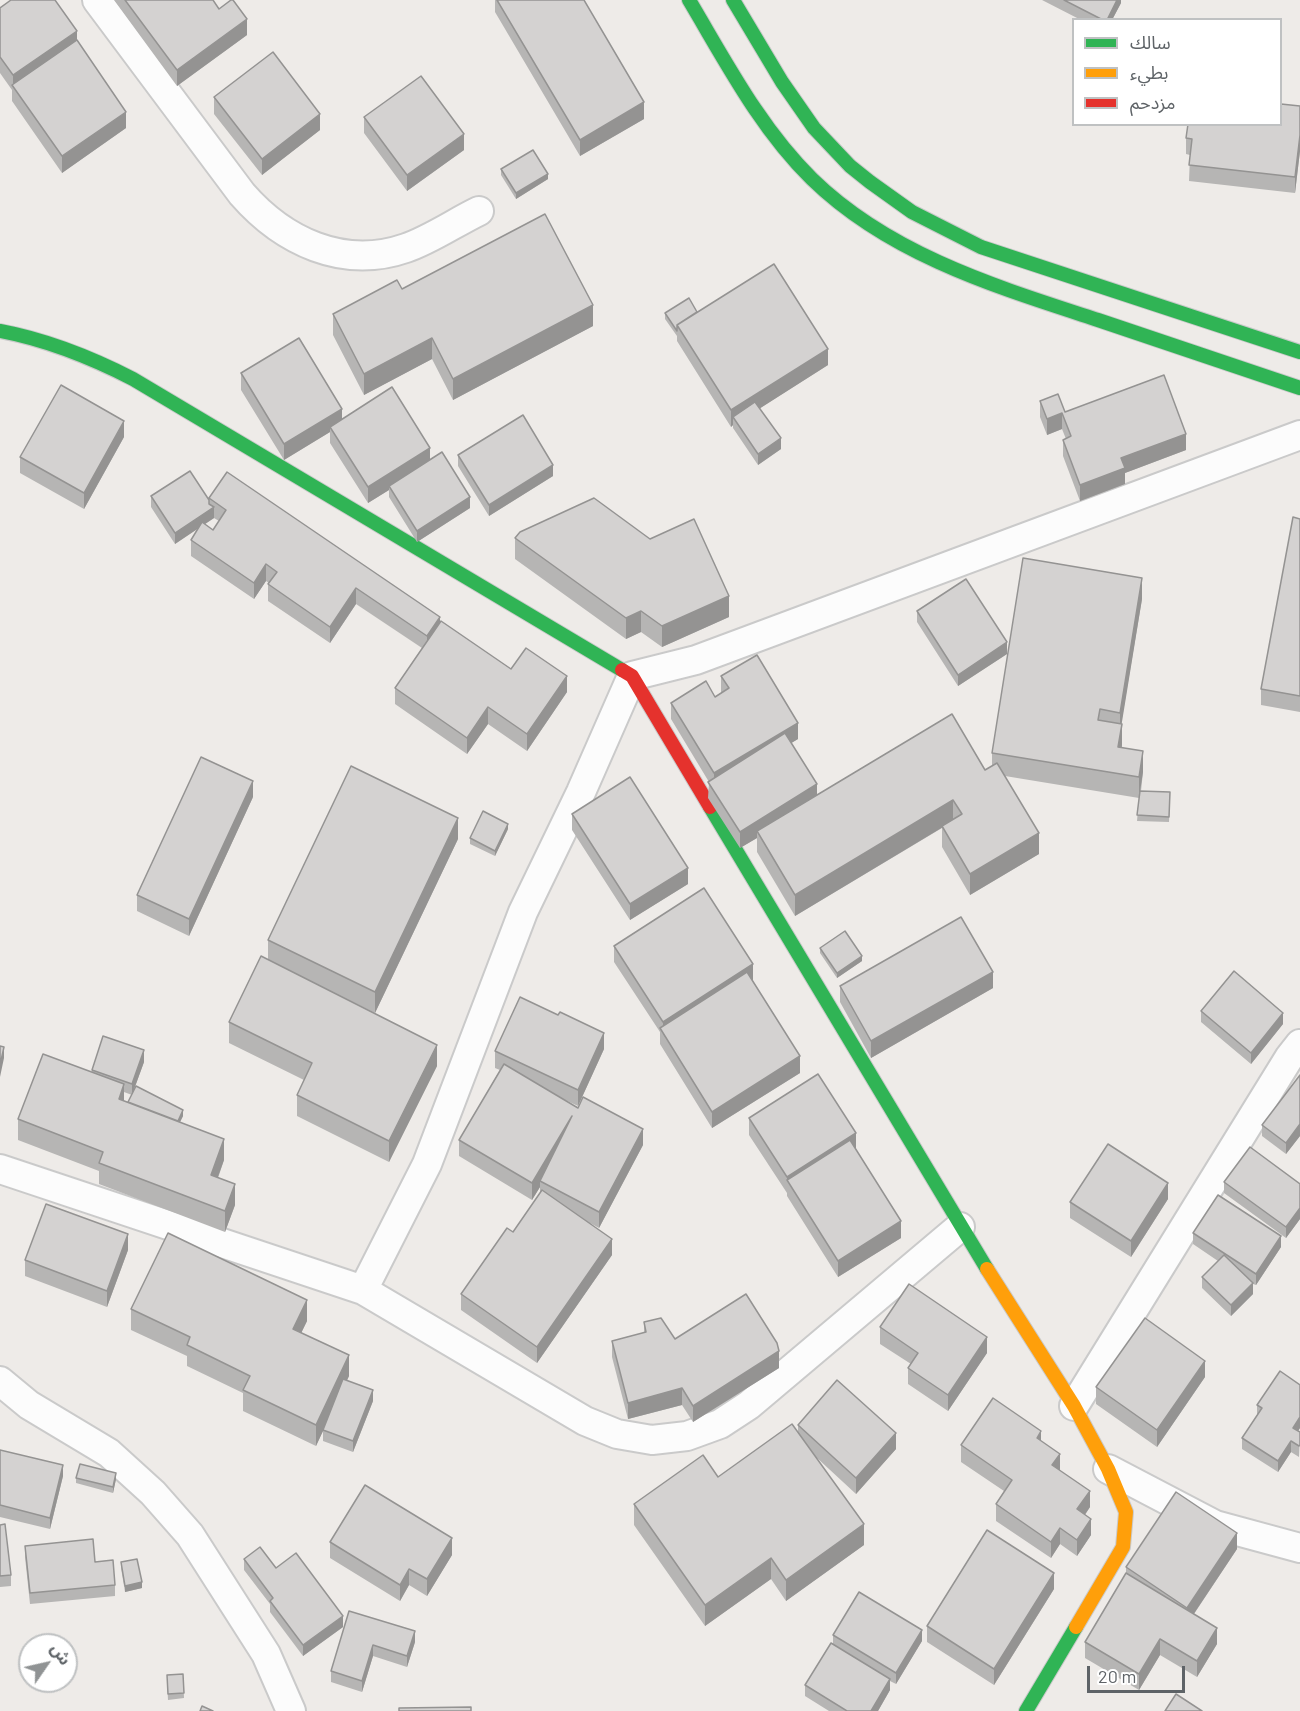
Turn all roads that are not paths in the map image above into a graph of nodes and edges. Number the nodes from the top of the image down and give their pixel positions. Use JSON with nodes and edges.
{"nodes":[{"id":1,"x":97,"y":0,"type":"edge"},
{"id":2,"x":689,"y":0,"type":"edge"},
{"id":3,"x":733,"y":0,"type":"edge"},
{"id":4,"x":787,"y":107,"type":"junction"},
{"id":5,"x":765,"y":125,"type":"junction"},
{"id":6,"x":479,"y":211,"type":"dead end"},
{"id":7,"x":0,"y":331,"type":"edge"},
{"id":8,"x":1300,"y":352,"type":"edge"},
{"id":9,"x":1300,"y":388,"type":"edge"},
{"id":10,"x":1300,"y":435,"type":"edge"},
{"id":11,"x":632,"y":676,"type":"junction"},
{"id":12,"x":1300,"y":1044,"type":"edge"},
{"id":13,"x":0,"y":1169,"type":"edge"},
{"id":14,"x":960,"y":1227,"type":"junction"},
{"id":15,"x":363,"y":1290,"type":"junction"},
{"id":16,"x":0,"y":1381,"type":"edge"},
{"id":17,"x":1074,"y":1406,"type":"junction"},
{"id":18,"x":1108,"y":1469,"type":"junction"},
{"id":19,"x":1300,"y":1548,"type":"edge"},
{"id":20,"x":291,"y":1711,"type":"edge"},
{"id":21,"x":1026,"y":1711,"type":"edge"}],
"edges":[{"from":1,"to":6,"type":"street"},
{"from":2,"to":5,"type":"street"},
{"from":3,"to":4,"type":"street"},
{"from":4,"to":5,"type":"street"},
{"from":4,"to":8,"type":"street"},
{"from":5,"to":9,"type":"street"},
{"from":7,"to":11,"type":"street"},
{"from":10,"to":11,"type":"street"},
{"from":11,"to":14,"type":"street"},
{"from":11,"to":15,"type":"street"},
{"from":12,"to":17,"type":"street"},
{"from":13,"to":15,"type":"street"},
{"from":14,"to":15,"type":"street"},
{"from":14,"to":17,"type":"street"},
{"from":16,"to":20,"type":"street"},
{"from":17,"to":18,"type":"street"},
{"from":18,"to":19,"type":"street"},
{"from":18,"to":21,"type":"street"}]}
